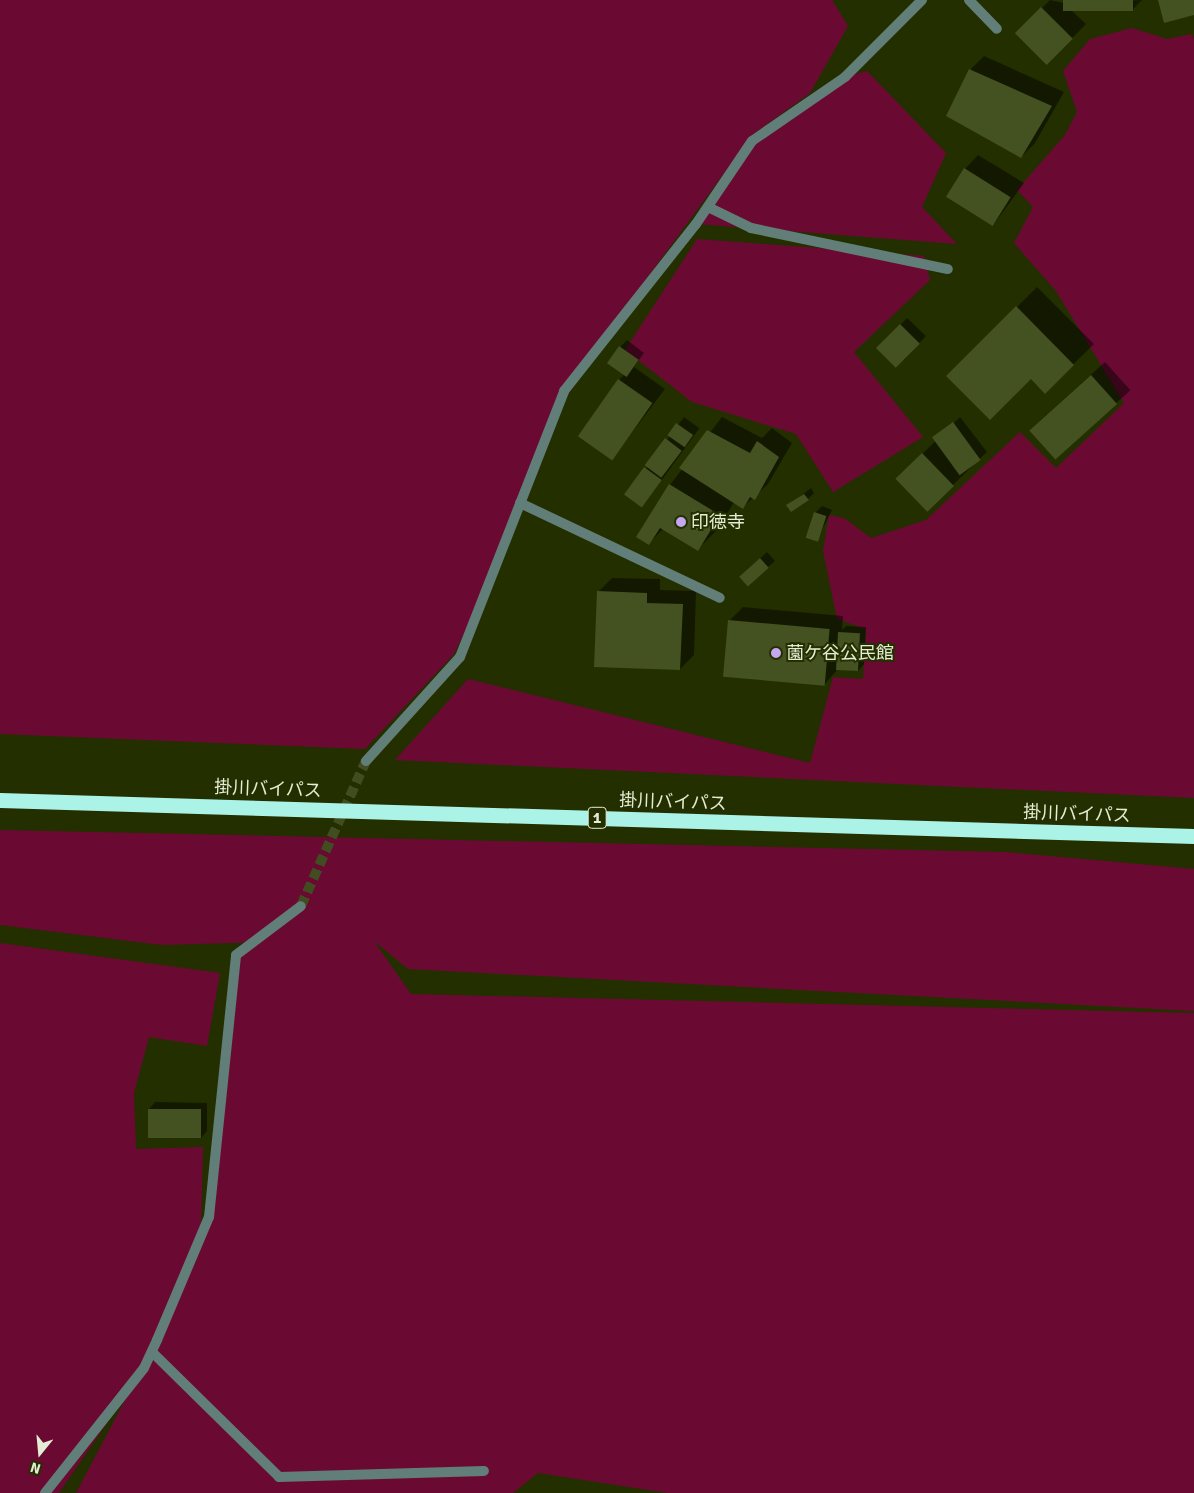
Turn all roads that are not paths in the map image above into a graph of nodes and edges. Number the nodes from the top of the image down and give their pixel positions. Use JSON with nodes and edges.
{"nodes":[{"id":1,"x":922,"y":0,"type":"edge"},
{"id":2,"x":969,"y":0,"type":"edge"},
{"id":3,"x":997,"y":30,"type":"dead end"},
{"id":4,"x":708,"y":207,"type":"junction"},
{"id":5,"x":948,"y":268,"type":"dead end"},
{"id":6,"x":520,"y":504,"type":"junction"},
{"id":7,"x":720,"y":598,"type":"dead end"},
{"id":8,"x":366,"y":761,"type":"tunnel mouth"},
{"id":9,"x":0,"y":800,"type":"edge"},
{"id":10,"x":1194,"y":836,"type":"edge"},
{"id":11,"x":301,"y":906,"type":"tunnel mouth"},
{"id":12,"x":152,"y":1352,"type":"junction"},
{"id":13,"x":484,"y":1471,"type":"dead end"},
{"id":14,"x":45,"y":1493,"type":"edge"}],
"edges":[{"from":1,"to":4,"type":"street"},
{"from":2,"to":3,"type":"street"},
{"from":4,"to":5,"type":"street"},
{"from":4,"to":6,"type":"street"},
{"from":6,"to":7,"type":"street"},
{"from":6,"to":8,"type":"street"},
{"from":9,"to":10,"type":"highway","name":"掛川バイパス","number":"1"},
{"from":11,"to":12,"type":"street"},
{"from":12,"to":13,"type":"street"},
{"from":12,"to":14,"type":"street"}]}
